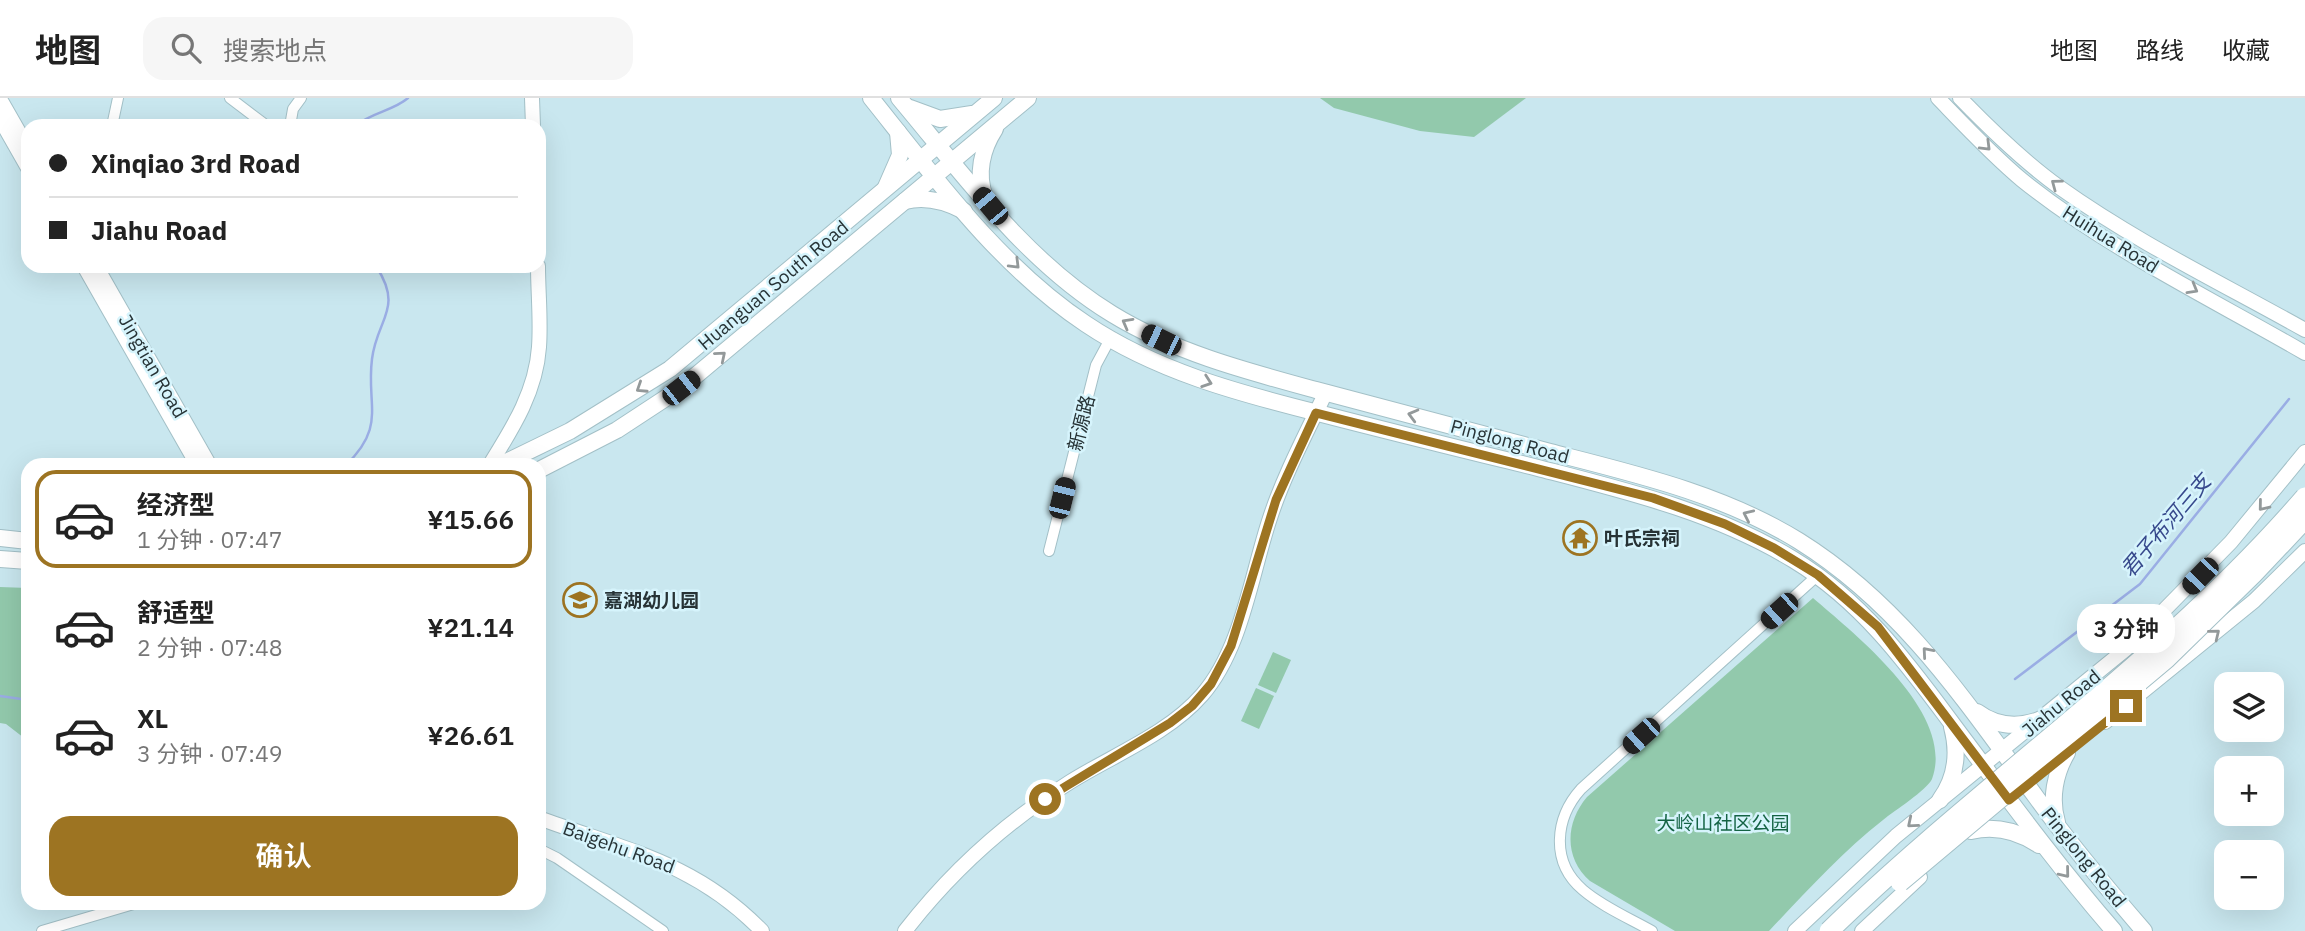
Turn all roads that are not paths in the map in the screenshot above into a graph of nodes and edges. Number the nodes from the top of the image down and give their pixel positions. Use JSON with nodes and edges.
{"nodes":[{"id":1,"x":118,"y":98,"type":"edge"},
{"id":2,"x":230,"y":98,"type":"edge"},
{"id":3,"x":301,"y":98,"type":"edge"},
{"id":4,"x":532,"y":98,"type":"edge"},
{"id":5,"x":872,"y":98,"type":"edge"},
{"id":6,"x":994,"y":98,"type":"edge"},
{"id":7,"x":1028,"y":98,"type":"edge"},
{"id":8,"x":1938,"y":98,"type":"edge"},
{"id":9,"x":1960,"y":98,"type":"edge"},
{"id":10,"x":0,"y":99,"type":"edge"},
{"id":11,"x":901,"y":100,"type":"edge"},
{"id":12,"x":978,"y":111,"type":"junction"},
{"id":13,"x":0,"y":119,"type":"edge"},
{"id":14,"x":114,"y":119,"type":"edge"},
{"id":15,"x":258,"y":119,"type":"edge"},
{"id":16,"x":291,"y":119,"type":"edge"},
{"id":17,"x":533,"y":119,"type":"edge"},
{"id":18,"x":1000,"y":122,"type":"junction"},
{"id":19,"x":897,"y":130,"type":"junction"},
{"id":20,"x":21,"y":136,"type":"edge"},
{"id":21,"x":939,"y":145,"type":"junction"},
{"id":22,"x":21,"y":156,"type":"edge"},
{"id":23,"x":922,"y":160,"type":"junction"},
{"id":24,"x":953,"y":162,"type":"junction"},
{"id":25,"x":936,"y":176,"type":"junction"},
{"id":26,"x":878,"y":197,"type":"junction"},
{"id":27,"x":905,"y":201,"type":"junction"},
{"id":28,"x":990,"y":206,"type":"junction"},
{"id":29,"x":968,"y":215,"type":"junction"},
{"id":30,"x":88,"y":273,"type":"edge"},
{"id":31,"x":100,"y":273,"type":"edge"},
{"id":32,"x":538,"y":273,"type":"edge"},
{"id":33,"x":2305,"y":330,"type":"edge"},
{"id":34,"x":1110,"y":339,"type":"junction"},
{"id":35,"x":2303,"y":352,"type":"edge"},
{"id":36,"x":1326,"y":393,"type":"junction"},
{"id":37,"x":1316,"y":413,"type":"junction"},
{"id":38,"x":2305,"y":452,"type":"edge"},
{"id":39,"x":193,"y":458,"type":"edge"},
{"id":40,"x":205,"y":458,"type":"edge"},
{"id":41,"x":494,"y":458,"type":"edge"},
{"id":42,"x":514,"y":458,"type":"edge"},
{"id":43,"x":546,"y":466,"type":"edge"},
{"id":44,"x":2305,"y":497,"type":"edge"},
{"id":45,"x":2305,"y":519,"type":"edge"},
{"id":46,"x":0,"y":538,"type":"edge"},
{"id":47,"x":21,"y":540,"type":"edge"},
{"id":48,"x":1049,"y":551,"type":"dead end"},
{"id":49,"x":2305,"y":551,"type":"edge"},
{"id":50,"x":0,"y":559,"type":"edge"},
{"id":51,"x":21,"y":560,"type":"edge"},
{"id":52,"x":1818,"y":575,"type":"junction"},
{"id":53,"x":1969,"y":706,"type":"junction"},
{"id":54,"x":1946,"y":716,"type":"junction"},
{"id":55,"x":2042,"y":719,"type":"junction"},
{"id":56,"x":2002,"y":751,"type":"junction"},
{"id":57,"x":2067,"y":753,"type":"junction"},
{"id":58,"x":1983,"y":765,"type":"junction"},
{"id":59,"x":2027,"y":785,"type":"junction"},
{"id":60,"x":1940,"y":800,"type":"junction"},
{"id":61,"x":2009,"y":800,"type":"junction"},
{"id":62,"x":546,"y":821,"type":"edge"},
{"id":63,"x":1971,"y":831,"type":"junction"},
{"id":64,"x":2062,"y":831,"type":"junction"},
{"id":65,"x":2048,"y":851,"type":"junction"},
{"id":66,"x":546,"y":852,"type":"edge"},
{"id":67,"x":113,"y":910,"type":"edge"},
{"id":68,"x":42,"y":931,"type":"edge"},
{"id":69,"x":663,"y":931,"type":"edge"},
{"id":70,"x":762,"y":931,"type":"edge"},
{"id":71,"x":905,"y":931,"type":"edge"},
{"id":72,"x":1652,"y":931,"type":"edge"},
{"id":73,"x":1795,"y":931,"type":"edge"},
{"id":74,"x":1829,"y":931,"type":"edge"},
{"id":75,"x":1848,"y":931,"type":"edge"},
{"id":76,"x":1863,"y":931,"type":"edge"},
{"id":77,"x":2114,"y":931,"type":"edge"},
{"id":78,"x":2144,"y":931,"type":"edge"}],
"edges":[{"from":1,"to":14,"type":"street"},
{"from":2,"to":15,"type":"street"},
{"from":3,"to":16,"type":"street"},
{"from":4,"to":17,"type":"main road"},
{"from":5,"to":19,"type":"main road","name":"Pinglong Road"},
{"from":6,"to":12,"type":"main road","name":"Huanguan South Road"},
{"from":7,"to":18,"type":"main road","name":"Huanguan South Road"},
{"from":8,"to":35,"type":"main road","name":"Huihua Road","one_way":true},
{"from":33,"to":9,"type":"main road","name":"Huihua Road","one_way":true},
{"from":10,"to":20,"type":"main road"},
{"from":11,"to":12,"type":"main road"},
{"from":11,"to":21,"type":"main road","name":"Pinglong Road"},
{"from":12,"to":21,"type":"main road","name":"Huanguan South Road"},
{"from":13,"to":22,"type":"main road"},
{"from":18,"to":24,"type":"main road","name":"Huanguan South Road"},
{"from":18,"to":28,"type":"main road"},
{"from":19,"to":23,"type":"main road","name":"Pinglong Road"},
{"from":19,"to":26,"type":"main road"},
{"from":21,"to":23,"type":"main road","name":"Huanguan South Road"},
{"from":21,"to":24,"type":"main road","name":"Pinglong Road"},
{"from":23,"to":25,"type":"main road","name":"Pinglong Road"},
{"from":23,"to":26,"type":"main road","name":"Huanguan South Road"},
{"from":24,"to":25,"type":"main road","name":"Huanguan South Road"},
{"from":24,"to":28,"type":"main road","name":"Pinglong Road"},
{"from":25,"to":27,"type":"main road","name":"Huanguan South Road"},
{"from":25,"to":29,"type":"main road","name":"Pinglong Road"},
{"from":26,"to":42,"type":"main road","name":"Huanguan South Road","one_way":true},
{"from":27,"to":29,"type":"main road"},
{"from":43,"to":27,"type":"main road","name":"Huanguan South Road","one_way":true},
{"from":36,"to":28,"type":"main road","name":"Pinglong Road","one_way":true},
{"from":29,"to":34,"type":"main road","name":"Pinglong Road","one_way":true},
{"from":30,"to":39,"type":"main road","name":"Jingtian Road"},
{"from":31,"to":40,"type":"main road","name":"Jingtian Road"},
{"from":32,"to":41,"type":"main road"},
{"from":34,"to":37,"type":"main road","name":"Pinglong Road","one_way":true},
{"from":34,"to":48,"type":"street","name":"新源路"},
{"from":36,"to":37,"type":"main road"},
{"from":53,"to":36,"type":"main road","name":"Pinglong Road","one_way":true},
{"from":37,"to":52,"type":"main road","name":"Pinglong Road"},
{"from":37,"to":71,"type":"main road"},
{"from":38,"to":55,"type":"main road","name":"Jiahu Road","one_way":true},
{"from":44,"to":74,"type":"highway","bridge":true},
{"from":45,"to":75,"type":"highway","bridge":true},
{"from":46,"to":47,"type":"main road"},
{"from":57,"to":49,"type":"main road","one_way":true},
{"from":50,"to":51,"type":"main road"},
{"from":52,"to":54,"type":"main road","name":"Pinglong Road"},
{"from":52,"to":72,"type":"street"},
{"from":53,"to":55,"type":"main road"},
{"from":53,"to":56,"type":"main road","name":"Pinglong Road"},
{"from":54,"to":58,"type":"main road","name":"Pinglong Road"},
{"from":54,"to":60,"type":"main road"},
{"from":55,"to":56,"type":"main road","name":"Jiahu Road"},
{"from":56,"to":58,"type":"main road","name":"Jiahu Road"},
{"from":56,"to":59,"type":"main road","name":"Pinglong Road"},
{"from":57,"to":59,"type":"main road"},
{"from":57,"to":64,"type":"main road"},
{"from":58,"to":60,"type":"main road","name":"Jiahu Road"},
{"from":58,"to":61,"type":"main road","name":"Pinglong Road"},
{"from":59,"to":61,"type":"main road"},
{"from":59,"to":64,"type":"main road","name":"Pinglong Road"},
{"from":60,"to":73,"type":"main road","name":"Jiahu Road","one_way":true},
{"from":61,"to":63,"type":"main road"},
{"from":61,"to":65,"type":"main road","name":"Pinglong Road"},
{"from":62,"to":70,"type":"main road","name":"Baigehu Road"},
{"from":63,"to":65,"type":"main road"},
{"from":63,"to":76,"type":"main road"},
{"from":64,"to":65,"type":"main road"},
{"from":64,"to":78,"type":"main road","name":"Pinglong Road"},
{"from":65,"to":77,"type":"main road","name":"Pinglong Road","one_way":true},
{"from":66,"to":69,"type":"street"},
{"from":67,"to":68,"type":"street"}]}
